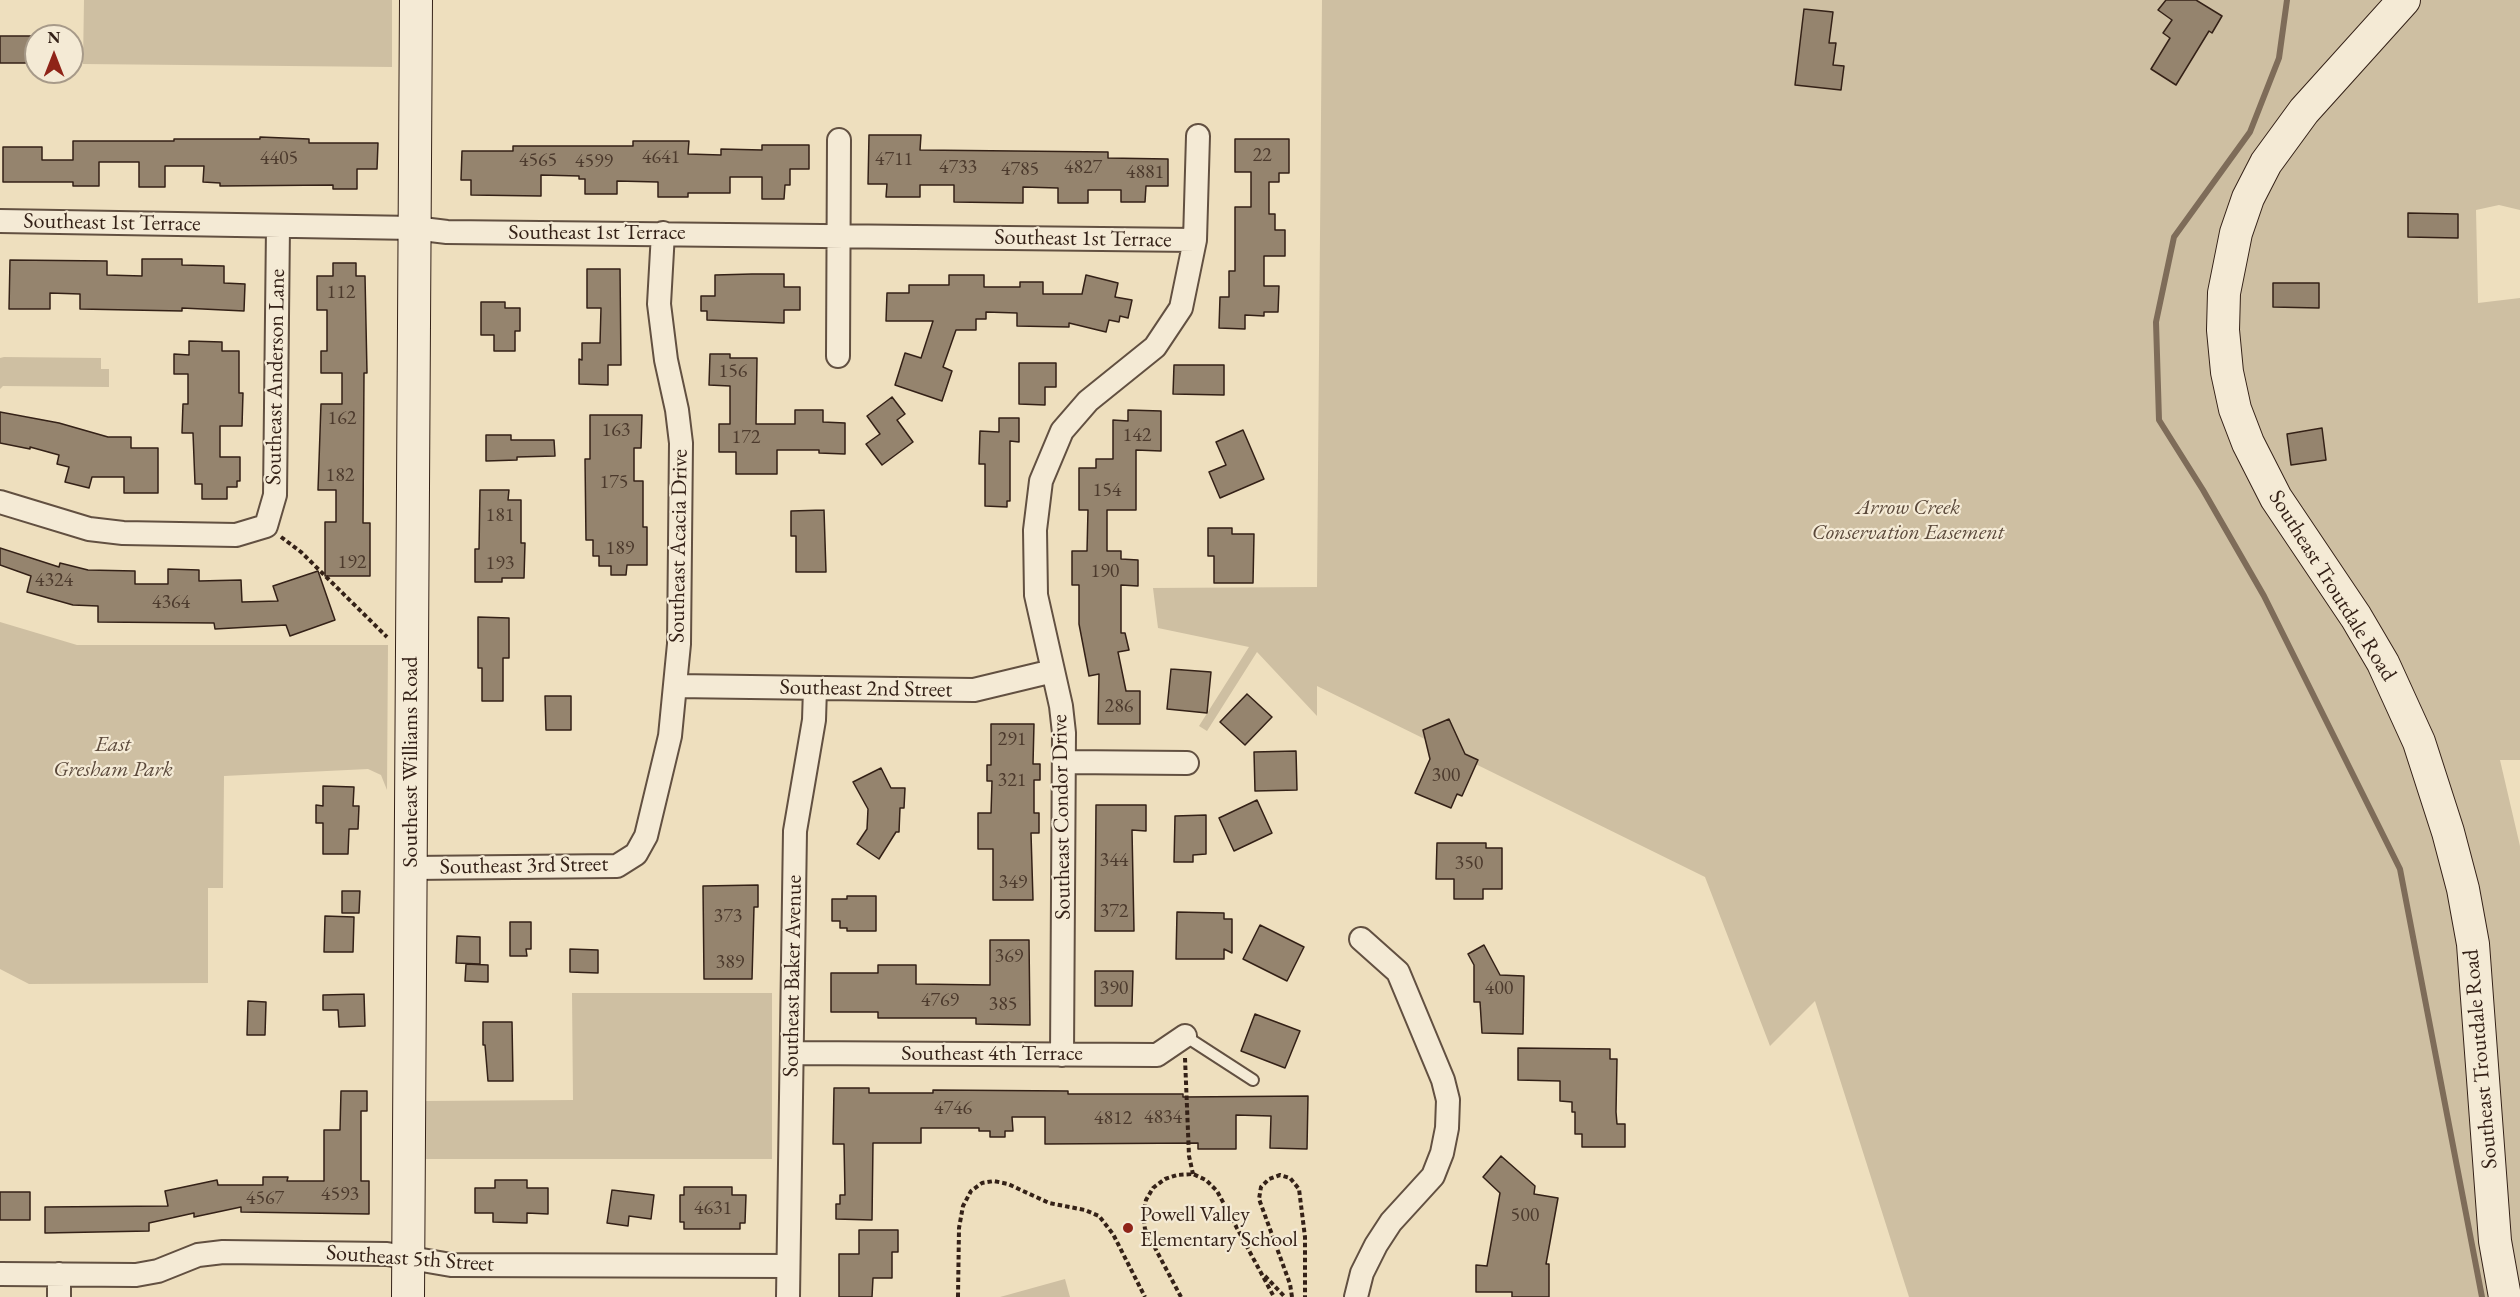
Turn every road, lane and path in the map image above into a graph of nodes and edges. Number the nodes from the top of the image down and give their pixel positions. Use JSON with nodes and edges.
{"nodes":[{"id":1,"x":416,"y":0,"type":"edge"},
{"id":2,"x":2392,"y":8,"type":"edge"},
{"id":3,"x":1198,"y":136,"type":"dead end"},
{"id":4,"x":839,"y":140,"type":"dead end"},
{"id":5,"x":0,"y":221,"type":"edge"},
{"id":6,"x":278,"y":227,"type":"junction"},
{"id":7,"x":414,"y":228,"type":"junction"},
{"id":8,"x":663,"y":233,"type":"junction"},
{"id":9,"x":838,"y":235,"type":"junction"},
{"id":10,"x":1195,"y":240,"type":"junction"},
{"id":11,"x":838,"y":356,"type":"dead end"},
{"id":12,"x":0,"y":502,"type":"edge"},
{"id":13,"x":266,"y":526,"type":"junction"},
{"id":14,"x":412,"y":642,"type":"junction"},
{"id":15,"x":1053,"y":671,"type":"junction"},
{"id":16,"x":676,"y":686,"type":"junction"},
{"id":17,"x":815,"y":688,"type":"junction"},
{"id":18,"x":1065,"y":762,"type":"junction"},
{"id":19,"x":1188,"y":763,"type":"dead end"},
{"id":20,"x":636,"y":854,"type":"joint"},
{"id":21,"x":411,"y":868,"type":"junction"},
{"id":22,"x":1361,"y":939,"type":"dead end"},
{"id":23,"x":1185,"y":1036,"type":"junction"},
{"id":24,"x":793,"y":1053,"type":"junction"},
{"id":25,"x":1062,"y":1055,"type":"junction"},
{"id":26,"x":1253,"y":1080,"type":"dead end"},
{"id":27,"x":1193,"y":1174,"type":"junction"},
{"id":28,"x":408,"y":1257,"type":"junction"},
{"id":29,"x":788,"y":1266,"type":"junction"},
{"id":30,"x":1260,"y":1270,"type":"junction"},
{"id":31,"x":0,"y":1274,"type":"edge"},
{"id":32,"x":59,"y":1274,"type":"junction"},
{"id":33,"x":59,"y":1297,"type":"edge"},
{"id":34,"x":408,"y":1297,"type":"edge"},
{"id":35,"x":788,"y":1297,"type":"edge"},
{"id":36,"x":958,"y":1297,"type":"edge"},
{"id":37,"x":1145,"y":1297,"type":"edge"},
{"id":38,"x":1181,"y":1297,"type":"edge"},
{"id":39,"x":1274,"y":1297,"type":"edge"},
{"id":40,"x":1285,"y":1297,"type":"edge"},
{"id":41,"x":1292,"y":1297,"type":"edge"},
{"id":42,"x":1305,"y":1297,"type":"edge"},
{"id":43,"x":1356,"y":1297,"type":"edge"},
{"id":44,"x":2505,"y":1297,"type":"edge"}],
"edges":[{"from":1,"to":7,"type":"main road","name":"Southeast Williams Road"},
{"from":2,"to":44,"type":"main road","name":"Southeast Troutdale Road"},
{"from":3,"to":10,"type":"street","name":"Southeast Condor Drive"},
{"from":4,"to":9,"type":"street"},
{"from":5,"to":6,"type":"street","name":"Southeast 1st Terrace"},
{"from":6,"to":7,"type":"street","name":"Southeast 1st Terrace"},
{"from":6,"to":13,"type":"street","name":"Southeast Anderson Lane"},
{"from":7,"to":8,"type":"street","name":"Southeast 1st Terrace"},
{"from":7,"to":14,"type":"main road","name":"Southeast Williams Road"},
{"from":8,"to":9,"type":"street","name":"Southeast 1st Terrace"},
{"from":8,"to":16,"type":"street","name":"Southeast Acacia Drive"},
{"from":9,"to":10,"type":"street","name":"Southeast 1st Terrace"},
{"from":9,"to":11,"type":"street"},
{"from":10,"to":15,"type":"street","name":"Southeast Condor Drive"},
{"from":12,"to":13,"type":"street"},
{"from":13,"to":14,"type":"path"},
{"from":14,"to":21,"type":"main road","name":"Southeast Williams Road"},
{"from":15,"to":17,"type":"street","name":"Southeast 2nd Street"},
{"from":15,"to":18,"type":"street","name":"Southeast Condor Drive"},
{"from":16,"to":17,"type":"street","name":"Southeast 2nd Street"},
{"from":16,"to":20,"type":"street","name":"Southeast Acacia Drive"},
{"from":17,"to":24,"type":"street","name":"Southeast Baker Avenue"},
{"from":18,"to":19,"type":"street"},
{"from":18,"to":25,"type":"street","name":"Southeast Condor Drive"},
{"from":20,"to":21,"type":"street","name":"Southeast 3rd Street"},
{"from":21,"to":28,"type":"main road","name":"Southeast Williams Road"},
{"from":22,"to":43,"type":"street"},
{"from":23,"to":25,"type":"street","name":"Southeast 4th Terrace"},
{"from":23,"to":26,"type":"lane"},
{"from":23,"to":27,"type":"path"},
{"from":24,"to":25,"type":"street","name":"Southeast 4th Terrace"},
{"from":24,"to":29,"type":"street","name":"Southeast Baker Avenue"},
{"from":27,"to":30,"type":"path"},
{"from":27,"to":38,"type":"path"},
{"from":28,"to":29,"type":"street","name":"Southeast 5th Street"},
{"from":28,"to":32,"type":"street","name":"Southeast 5th Street"},
{"from":28,"to":34,"type":"main road","name":"Southeast Williams Road"},
{"from":29,"to":35,"type":"street","name":"Southeast Baker Avenue"},
{"from":30,"to":39,"type":"path"},
{"from":30,"to":40,"type":"path"},
{"from":31,"to":32,"type":"street","name":"Southeast 5th Street"},
{"from":32,"to":33,"type":"street"},
{"from":36,"to":37,"type":"path"},
{"from":41,"to":42,"type":"path"}]}
